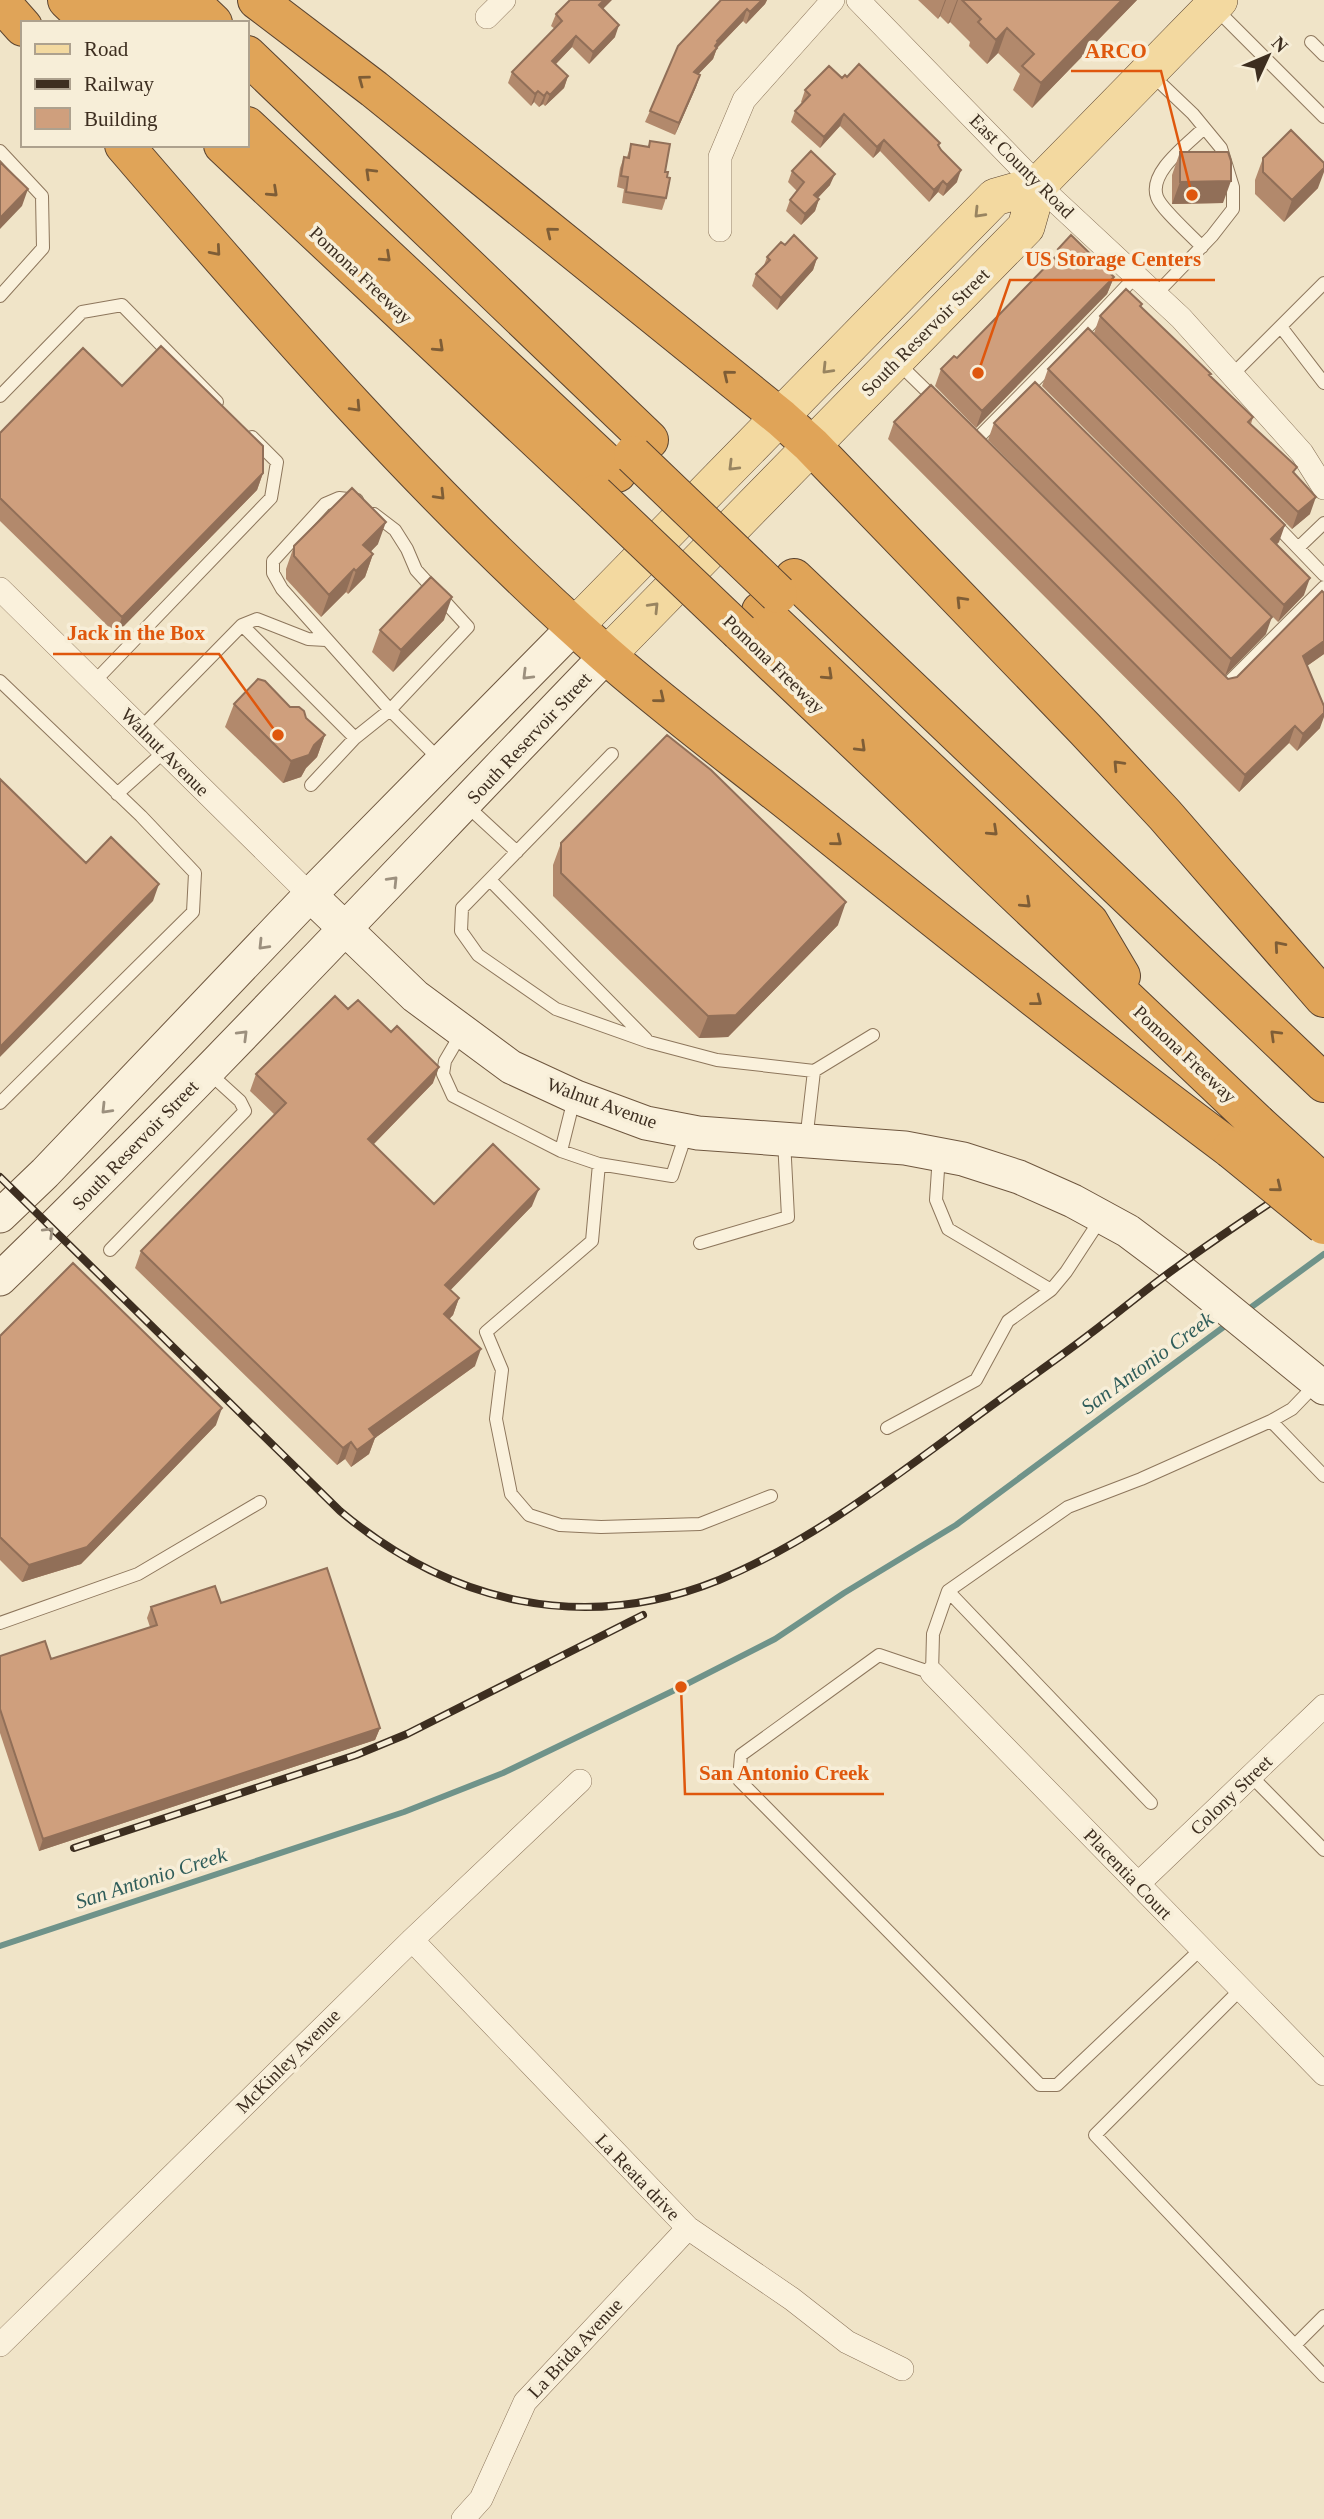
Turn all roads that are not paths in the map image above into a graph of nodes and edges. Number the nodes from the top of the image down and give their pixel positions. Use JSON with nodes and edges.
{"nodes":[{"id":1,"x":66,"y":0,"type":"edge"},
{"id":2,"x":112,"y":0,"type":"edge"},
{"id":3,"x":150,"y":0,"type":"edge"},
{"id":4,"x":189,"y":0,"type":"edge"},
{"id":5,"x":257,"y":0,"type":"edge"},
{"id":6,"x":503,"y":0,"type":"edge"},
{"id":7,"x":833,"y":0,"type":"edge"},
{"id":8,"x":858,"y":0,"type":"edge"},
{"id":9,"x":0,"y":1,"type":"edge"},
{"id":10,"x":1216,"y":3,"type":"edge"},
{"id":11,"x":487,"y":16,"type":"dead end"},
{"id":12,"x":89,"y":21,"type":"edge"},
{"id":13,"x":134,"y":21,"type":"edge"},
{"id":14,"x":172,"y":21,"type":"edge"},
{"id":15,"x":211,"y":21,"type":"edge"},
{"id":16,"x":21,"y":25,"type":"edge"},
{"id":17,"x":1311,"y":42,"type":"dead end"},
{"id":18,"x":1324,"y":55,"type":"edge"},
{"id":19,"x":248,"y":56,"type":"edge"},
{"id":20,"x":1149,"y":71,"type":"junction"},
{"id":21,"x":248,"y":92,"type":"edge"},
{"id":22,"x":1324,"y":117,"type":"edge"},
{"id":23,"x":248,"y":127,"type":"edge"},
{"id":24,"x":1204,"y":128,"type":"junction"},
{"id":25,"x":126,"y":147,"type":"edge"},
{"id":26,"x":225,"y":147,"type":"edge"},
{"id":27,"x":0,"y":151,"type":"edge"},
{"id":28,"x":1038,"y":185,"type":"junction"},
{"id":29,"x":720,"y":230,"type":"dead end"},
{"id":30,"x":1202,"y":247,"type":"junction"},
{"id":31,"x":1136,"y":276,"type":"junction"},
{"id":32,"x":1324,"y":284,"type":"edge"},
{"id":33,"x":1156,"y":294,"type":"junction"},
{"id":34,"x":0,"y":296,"type":"edge"},
{"id":35,"x":1281,"y":327,"type":"junction"},
{"id":36,"x":1082,"y":333,"type":"junction"},
{"id":37,"x":1101,"y":352,"type":"edge"},
{"id":38,"x":896,"y":361,"type":"junction"},
{"id":39,"x":1232,"y":375,"type":"junction"},
{"id":40,"x":1324,"y":383,"type":"edge"},
{"id":41,"x":0,"y":396,"type":"edge"},
{"id":42,"x":948,"y":412,"type":"edge"},
{"id":43,"x":228,"y":413,"type":"edge"},
{"id":44,"x":781,"y":418,"type":"junction"},
{"id":45,"x":238,"y":423,"type":"edge"},
{"id":46,"x":976,"y":440,"type":"edge"},
{"id":47,"x":811,"y":445,"type":"junction"},
{"id":48,"x":623,"y":466,"type":"junction"},
{"id":49,"x":1324,"y":488,"type":"edge"},
{"id":50,"x":1258,"y":509,"type":"edge"},
{"id":51,"x":1324,"y":523,"type":"edge"},
{"id":52,"x":1298,"y":548,"type":"junction"},
{"id":53,"x":1324,"y":575,"type":"edge"},
{"id":54,"x":1324,"y":587,"type":"edge"},
{"id":55,"x":0,"y":589,"type":"edge"},
{"id":56,"x":768,"y":604,"type":"junction"},
{"id":57,"x":242,"y":625,"type":"junction"},
{"id":58,"x":575,"y":626,"type":"junction"},
{"id":59,"x":326,"y":640,"type":"junction"},
{"id":60,"x":607,"y":656,"type":"junction"},
{"id":61,"x":1215,"y":679,"type":"edge"},
{"id":62,"x":0,"y":681,"type":"edge"},
{"id":63,"x":94,"y":682,"type":"junction"},
{"id":64,"x":390,"y":710,"type":"junction"},
{"id":65,"x":141,"y":728,"type":"junction"},
{"id":66,"x":355,"y":738,"type":"junction"},
{"id":67,"x":164,"y":751,"type":"junction"},
{"id":68,"x":612,"y":754,"type":"dead end"},
{"id":69,"x":441,"y":761,"type":"junction"},
{"id":70,"x":311,"y":785,"type":"dead end"},
{"id":71,"x":117,"y":794,"type":"junction"},
{"id":72,"x":466,"y":804,"type":"junction"},
{"id":73,"x":517,"y":852,"type":"junction"},
{"id":74,"x":490,"y":880,"type":"junction"},
{"id":75,"x":310,"y":895,"type":"junction"},
{"id":76,"x":346,"y":930,"type":"junction"},
{"id":77,"x":1324,"y":998,"type":"edge"},
{"id":78,"x":462,"y":1032,"type":"junction"},
{"id":79,"x":873,"y":1035,"type":"dead end"},
{"id":80,"x":649,"y":1042,"type":"junction"},
{"id":81,"x":207,"y":1071,"type":"junction"},
{"id":82,"x":814,"y":1071,"type":"junction"},
{"id":83,"x":1324,"y":1083,"type":"edge"},
{"id":84,"x":575,"y":1097,"type":"junction"},
{"id":85,"x":0,"y":1104,"type":"edge"},
{"id":86,"x":687,"y":1131,"type":"junction"},
{"id":87,"x":1244,"y":1136,"type":"junction"},
{"id":88,"x":795,"y":1140,"type":"junction"},
{"id":89,"x":561,"y":1151,"type":"junction"},
{"id":90,"x":939,"y":1155,"type":"junction"},
{"id":91,"x":599,"y":1164,"type":"junction"},
{"id":92,"x":1324,"y":1184,"type":"edge"},
{"id":93,"x":0,"y":1216,"type":"edge"},
{"id":94,"x":1103,"y":1217,"type":"junction"},
{"id":95,"x":1324,"y":1225,"type":"edge"},
{"id":96,"x":700,"y":1243,"type":"dead end"},
{"id":97,"x":110,"y":1250,"type":"dead end"},
{"id":98,"x":0,"y":1279,"type":"edge"},
{"id":99,"x":1051,"y":1290,"type":"junction"},
{"id":100,"x":1321,"y":1385,"type":"edge"},
{"id":101,"x":1271,"y":1421,"type":"junction"},
{"id":102,"x":887,"y":1428,"type":"dead end"},
{"id":103,"x":1324,"y":1476,"type":"edge"},
{"id":104,"x":771,"y":1496,"type":"dead end"},
{"id":105,"x":260,"y":1502,"type":"dead end"},
{"id":106,"x":948,"y":1591,"type":"junction"},
{"id":107,"x":0,"y":1623,"type":"edge"},
{"id":108,"x":932,"y":1673,"type":"junction"},
{"id":109,"x":1324,"y":1706,"type":"edge"},
{"id":110,"x":1251,"y":1776,"type":"junction"},
{"id":111,"x":580,"y":1781,"type":"dead end"},
{"id":112,"x":1151,"y":1803,"type":"dead end"},
{"id":113,"x":1324,"y":1850,"type":"edge"},
{"id":114,"x":1138,"y":1884,"type":"junction"},
{"id":115,"x":412,"y":1940,"type":"junction"},
{"id":116,"x":1201,"y":1949,"type":"junction"},
{"id":117,"x":1241,"y":1989,"type":"junction"},
{"id":118,"x":1324,"y":2074,"type":"edge"},
{"id":119,"x":688,"y":2228,"type":"junction"},
{"id":120,"x":1324,"y":2316,"type":"edge"},
{"id":121,"x":0,"y":2345,"type":"edge"},
{"id":122,"x":1295,"y":2345,"type":"junction"},
{"id":123,"x":902,"y":2369,"type":"dead end"},
{"id":124,"x":1324,"y":2376,"type":"edge"},
{"id":125,"x":463,"y":2519,"type":"edge"}],
"edges":[{"from":1,"to":12,"type":"highway"},
{"from":2,"to":13,"type":"highway"},
{"from":3,"to":14,"type":"highway"},
{"from":4,"to":15,"type":"highway"},
{"from":44,"to":5,"type":"highway","one_way":true},
{"from":6,"to":11,"type":"street"},
{"from":7,"to":29,"type":"street"},
{"from":8,"to":28,"type":"street","name":"East County Road"},
{"from":9,"to":16,"type":"highway"},
{"from":10,"to":20,"type":"main road","name":"South Reservoir Street"},
{"from":10,"to":22,"type":"lane"},
{"from":17,"to":18,"type":"lane"},
{"from":48,"to":19,"type":"highway","name":"Pomona Freeway","one_way":true},
{"from":20,"to":24,"type":"lane"},
{"from":20,"to":28,"type":"main road","name":"South Reservoir Street"},
{"from":21,"to":48,"type":"highway"},
{"from":23,"to":48,"type":"highway","one_way":true},
{"from":24,"to":30,"type":"lane"},
{"from":24,"to":30,"type":"lane"},
{"from":25,"to":58,"type":"highway","one_way":true},
{"from":26,"to":48,"type":"highway","name":"Pomona Freeway","one_way":true},
{"from":27,"to":34,"type":"lane"},
{"from":28,"to":31,"type":"street","name":"East County Road"},
{"from":28,"to":38,"type":"main road","name":"South Reservoir Street"},
{"from":28,"to":44,"type":"main road","one_way":true},
{"from":30,"to":33,"type":"lane"},
{"from":31,"to":33,"type":"street","name":"East County Road"},
{"from":31,"to":36,"type":"lane"},
{"from":32,"to":35,"type":"lane"},
{"from":33,"to":39,"type":"street","name":"East County Road"},
{"from":35,"to":39,"type":"lane"},
{"from":35,"to":40,"type":"lane"},
{"from":36,"to":37,"type":"lane"},
{"from":36,"to":46,"type":"lane"},
{"from":38,"to":42,"type":"lane"},
{"from":38,"to":47,"type":"main road","name":"South Reservoir Street"},
{"from":39,"to":49,"type":"street","name":"East County Road"},
{"from":41,"to":43,"type":"lane"},
{"from":44,"to":47,"type":"highway"},
{"from":44,"to":58,"type":"main road","one_way":true},
{"from":45,"to":63,"type":"lane"},
{"from":60,"to":47,"type":"main road","name":"South Reservoir Street","one_way":true},
{"from":77,"to":47,"type":"highway","one_way":true},
{"from":48,"to":56,"type":"highway","name":"Pomona Freeway","bridge":true},
{"from":48,"to":56,"type":"highway","name":"Pomona Freeway"},
{"from":50,"to":52,"type":"lane"},
{"from":51,"to":52,"type":"lane"},
{"from":52,"to":53,"type":"lane"},
{"from":54,"to":61,"type":"lane"},
{"from":55,"to":63,"type":"street","name":"Walnut Avenue"},
{"from":83,"to":56,"type":"highway","name":"Pomona Freeway","one_way":true},
{"from":56,"to":87,"type":"highway","name":"Pomona Freeway","one_way":true},
{"from":57,"to":59,"type":"lane"},
{"from":57,"to":65,"type":"lane"},
{"from":57,"to":66,"type":"lane"},
{"from":58,"to":60,"type":"highway"},
{"from":58,"to":69,"type":"main road","one_way":true},
{"from":59,"to":64,"type":"lane"},
{"from":59,"to":64,"type":"lane"},
{"from":60,"to":72,"type":"main road","name":"South Reservoir Street"},
{"from":60,"to":87,"type":"highway","one_way":true},
{"from":62,"to":71,"type":"lane"},
{"from":63,"to":65,"type":"street","name":"Walnut Avenue"},
{"from":64,"to":66,"type":"lane"},
{"from":64,"to":69,"type":"lane"},
{"from":65,"to":67,"type":"street","name":"Walnut Avenue"},
{"from":66,"to":70,"type":"lane"},
{"from":67,"to":71,"type":"lane"},
{"from":67,"to":75,"type":"street","name":"Walnut Avenue"},
{"from":68,"to":73,"type":"lane"},
{"from":69,"to":75,"type":"main road"},
{"from":71,"to":85,"type":"lane"},
{"from":72,"to":73,"type":"lane"},
{"from":76,"to":72,"type":"main road","name":"South Reservoir Street","one_way":true},
{"from":73,"to":74,"type":"lane"},
{"from":74,"to":80,"type":"lane"},
{"from":74,"to":80,"type":"lane"},
{"from":75,"to":76,"type":"main road","name":"Walnut Avenue"},
{"from":75,"to":93,"type":"main road","one_way":true},
{"from":76,"to":78,"type":"main road","name":"Walnut Avenue"},
{"from":81,"to":76,"type":"main road","name":"South Reservoir Street","one_way":true},
{"from":78,"to":84,"type":"main road","name":"Walnut Avenue"},
{"from":78,"to":89,"type":"lane"},
{"from":79,"to":82,"type":"lane"},
{"from":80,"to":82,"type":"lane"},
{"from":81,"to":97,"type":"lane"},
{"from":98,"to":81,"type":"main road","name":"South Reservoir Street","one_way":true},
{"from":82,"to":88,"type":"lane"},
{"from":84,"to":86,"type":"main road","name":"Walnut Avenue"},
{"from":84,"to":89,"type":"lane"},
{"from":86,"to":88,"type":"main road","name":"Walnut Avenue"},
{"from":86,"to":91,"type":"lane"},
{"from":87,"to":92,"type":"highway","name":"Pomona Freeway","bridge":true},
{"from":87,"to":95,"type":"highway","one_way":true,"bridge":true},
{"from":88,"to":90,"type":"main road","name":"Walnut Avenue"},
{"from":88,"to":96,"type":"lane"},
{"from":89,"to":91,"type":"lane"},
{"from":90,"to":94,"type":"main road","name":"Walnut Avenue"},
{"from":90,"to":99,"type":"lane"},
{"from":91,"to":104,"type":"lane"},
{"from":94,"to":99,"type":"lane"},
{"from":94,"to":100,"type":"main road","name":"Walnut Avenue"},
{"from":99,"to":102,"type":"lane"},
{"from":100,"to":101,"type":"lane"},
{"from":101,"to":103,"type":"lane"},
{"from":101,"to":106,"type":"lane"},
{"from":105,"to":107,"type":"lane"},
{"from":106,"to":108,"type":"lane"},
{"from":106,"to":112,"type":"lane"},
{"from":108,"to":114,"type":"street","name":"Placentia Court"},
{"from":108,"to":116,"type":"lane"},
{"from":109,"to":110,"type":"street","name":"Colony Street"},
{"from":110,"to":113,"type":"lane"},
{"from":110,"to":114,"type":"street","name":"Colony Street"},
{"from":111,"to":115,"type":"street","name":"McKinley Avenue"},
{"from":114,"to":116,"type":"street","name":"Placentia Court"},
{"from":115,"to":119,"type":"street","name":"La Reata drive"},
{"from":115,"to":121,"type":"street","name":"McKinley Avenue"},
{"from":116,"to":117,"type":"street","name":"Placentia Court"},
{"from":117,"to":118,"type":"street","name":"Placentia Court"},
{"from":117,"to":122,"type":"lane"},
{"from":119,"to":123,"type":"street","name":"La Reata drive"},
{"from":119,"to":125,"type":"street","name":"La Brida Avenue"},
{"from":120,"to":122,"type":"lane"},
{"from":122,"to":124,"type":"lane"}]}
